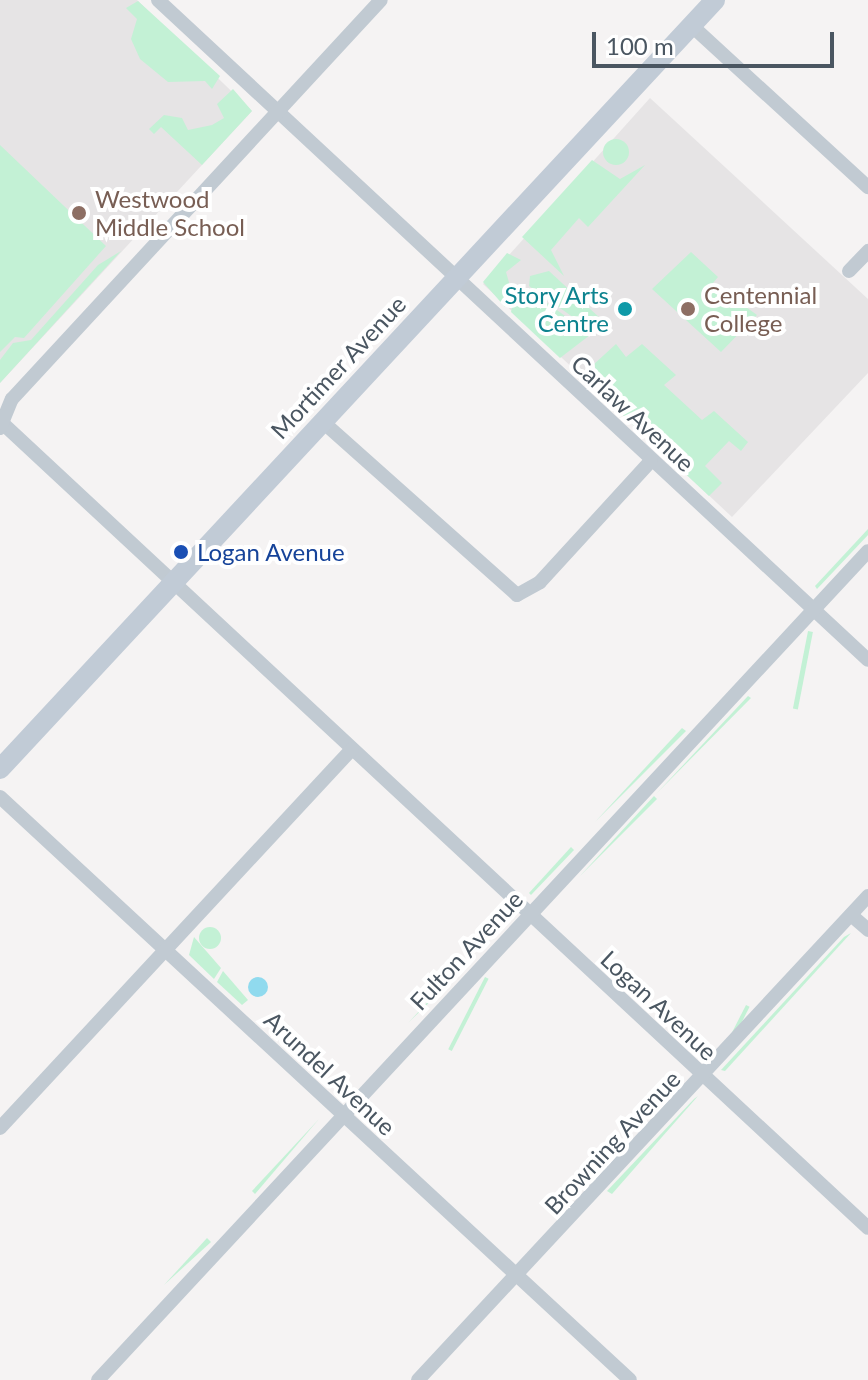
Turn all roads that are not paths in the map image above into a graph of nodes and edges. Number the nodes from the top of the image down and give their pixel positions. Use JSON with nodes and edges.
{"nodes":[{"id":1,"x":158,"y":0,"type":"edge"},
{"id":2,"x":381,"y":0,"type":"edge"},
{"id":3,"x":715,"y":0,"type":"edge"},
{"id":4,"x":691,"y":25,"type":"junction"},
{"id":5,"x":278,"y":112,"type":"junction"},
{"id":6,"x":868,"y":187,"type":"edge"},
{"id":7,"x":868,"y":251,"type":"edge"},
{"id":8,"x":849,"y":271,"type":"dead end"},
{"id":9,"x":457,"y":277,"type":"junction"},
{"id":10,"x":323,"y":422,"type":"junction"},
{"id":11,"x":1,"y":424,"type":"edge"},
{"id":12,"x":651,"y":461,"type":"junction"},
{"id":13,"x":868,"y":551,"type":"edge"},
{"id":14,"x":173,"y":583,"type":"junction"},
{"id":15,"x":814,"y":609,"type":"junction"},
{"id":16,"x":868,"y":660,"type":"edge"},
{"id":17,"x":352,"y":749,"type":"junction"},
{"id":18,"x":0,"y":769,"type":"edge"},
{"id":19,"x":0,"y":797,"type":"edge"},
{"id":20,"x":868,"y":896,"type":"edge"},
{"id":21,"x":529,"y":915,"type":"junction"},
{"id":22,"x":851,"y":915,"type":"junction"},
{"id":23,"x":868,"y":930,"type":"edge"},
{"id":24,"x":166,"y":950,"type":"junction"},
{"id":25,"x":703,"y":1075,"type":"junction"},
{"id":26,"x":343,"y":1115,"type":"junction"},
{"id":27,"x":0,"y":1128,"type":"edge"},
{"id":28,"x":868,"y":1228,"type":"edge"},
{"id":29,"x":516,"y":1276,"type":"junction"},
{"id":30,"x":98,"y":1380,"type":"edge"},
{"id":31,"x":418,"y":1380,"type":"edge"},
{"id":32,"x":630,"y":1380,"type":"edge"}],
"edges":[{"from":1,"to":5,"type":"street","name":"Carlaw Avenue"},
{"from":2,"to":5,"type":"street"},
{"from":3,"to":4,"type":"street","name":"Mortimer Avenue"},
{"from":4,"to":6,"type":"street"},
{"from":4,"to":9,"type":"street","name":"Mortimer Avenue"},
{"from":5,"to":9,"type":"street","name":"Carlaw Avenue"},
{"from":5,"to":11,"type":"street"},
{"from":7,"to":8,"type":"street"},
{"from":9,"to":10,"type":"street","name":"Mortimer Avenue"},
{"from":9,"to":12,"type":"street","name":"Carlaw Avenue"},
{"from":10,"to":12,"type":"street"},
{"from":10,"to":14,"type":"street","name":"Mortimer Avenue"},
{"from":11,"to":14,"type":"street","name":"Logan Avenue"},
{"from":12,"to":15,"type":"street","name":"Carlaw Avenue"},
{"from":13,"to":15,"type":"street","name":"Fulton Avenue"},
{"from":14,"to":17,"type":"street","name":"Logan Avenue"},
{"from":14,"to":18,"type":"street","name":"Mortimer Avenue"},
{"from":15,"to":16,"type":"street","name":"Carlaw Avenue"},
{"from":15,"to":21,"type":"street","name":"Fulton Avenue"},
{"from":17,"to":21,"type":"street","name":"Logan Avenue"},
{"from":17,"to":24,"type":"street"},
{"from":19,"to":24,"type":"street","name":"Arundel Avenue"},
{"from":20,"to":22,"type":"street","name":"Browning Avenue"},
{"from":21,"to":25,"type":"street","name":"Logan Avenue"},
{"from":21,"to":26,"type":"street","name":"Fulton Avenue"},
{"from":22,"to":23,"type":"street"},
{"from":22,"to":25,"type":"street","name":"Browning Avenue"},
{"from":24,"to":26,"type":"street","name":"Arundel Avenue"},
{"from":24,"to":27,"type":"street"},
{"from":25,"to":28,"type":"street","name":"Logan Avenue"},
{"from":25,"to":29,"type":"street","name":"Browning Avenue"},
{"from":26,"to":29,"type":"street","name":"Arundel Avenue"},
{"from":26,"to":30,"type":"street","name":"Fulton Avenue"},
{"from":29,"to":31,"type":"street","name":"Browning Avenue"},
{"from":29,"to":32,"type":"street","name":"Arundel Avenue"}]}
